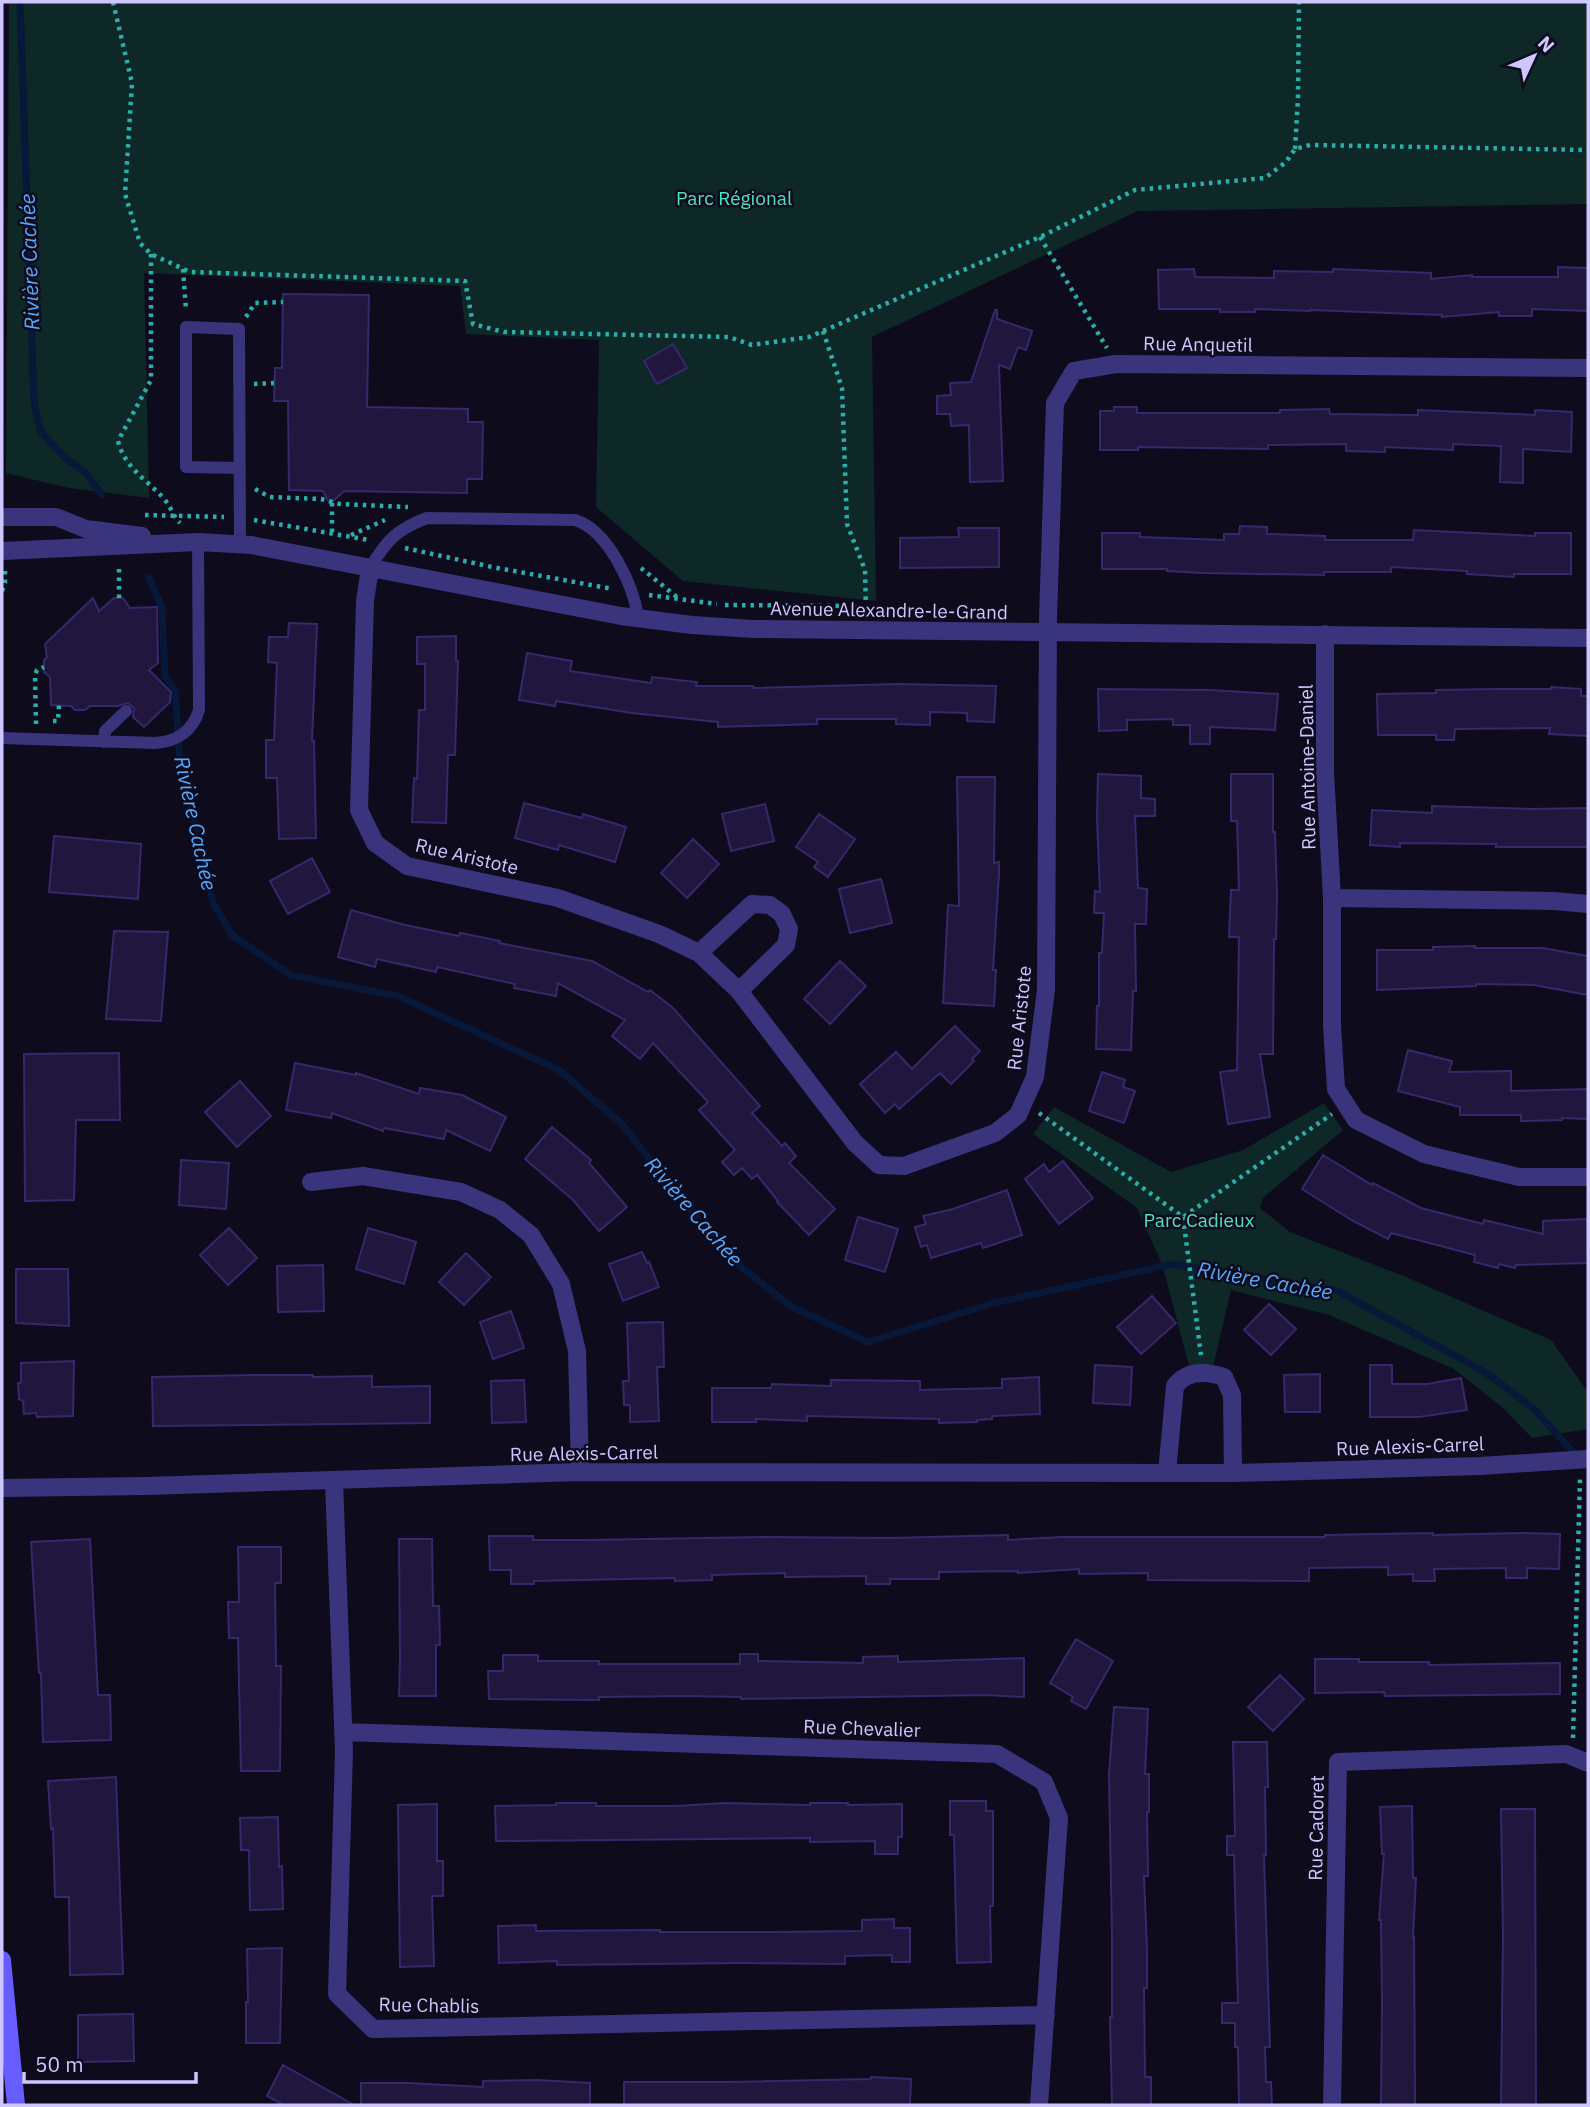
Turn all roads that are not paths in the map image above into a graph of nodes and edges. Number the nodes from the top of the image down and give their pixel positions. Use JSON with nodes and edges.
{"nodes":[{"id":1,"x":1588,"y":368,"type":"edge"},
{"id":2,"x":240,"y":468,"type":"junction"},
{"id":3,"x":2,"y":517,"type":"edge"},
{"id":4,"x":198,"y":542,"type":"junction"},
{"id":5,"x":240,"y":544,"type":"junction"},
{"id":6,"x":2,"y":551,"type":"edge"},
{"id":7,"x":370,"y":568,"type":"junction"},
{"id":8,"x":638,"y":618,"type":"junction"},
{"id":9,"x":1048,"y":632,"type":"junction"},
{"id":10,"x":1325,"y":634,"type":"junction"},
{"id":11,"x":1588,"y":638,"type":"edge"},
{"id":12,"x":127,"y":711,"type":"dead end"},
{"id":13,"x":2,"y":738,"type":"edge"},
{"id":14,"x":104,"y":742,"type":"junction"},
{"id":15,"x":1332,"y":898,"type":"junction"},
{"id":16,"x":1588,"y":904,"type":"edge"},
{"id":17,"x":699,"y":953,"type":"junction"},
{"id":18,"x":739,"y":990,"type":"junction"},
{"id":19,"x":1588,"y":1177,"type":"edge"},
{"id":20,"x":311,"y":1182,"type":"dead end"},
{"id":21,"x":1584,"y":1459,"type":"edge"},
{"id":22,"x":580,"y":1472,"type":"junction"},
{"id":23,"x":1167,"y":1473,"type":"junction"},
{"id":24,"x":1234,"y":1473,"type":"junction"},
{"id":25,"x":334,"y":1481,"type":"junction"},
{"id":26,"x":2,"y":1488,"type":"edge"},
{"id":27,"x":343,"y":1732,"type":"junction"},
{"id":28,"x":1581,"y":1759,"type":"edge"},
{"id":29,"x":2,"y":1960,"type":"edge"},
{"id":30,"x":1046,"y":2015,"type":"junction"},
{"id":31,"x":8,"y":2083,"type":"edge"},
{"id":32,"x":16,"y":2105,"type":"edge"},
{"id":33,"x":1039,"y":2105,"type":"edge"},
{"id":34,"x":1332,"y":2105,"type":"edge"}],
"edges":[{"from":1,"to":9,"type":"street","name":"Rue Anquetil"},
{"from":2,"to":2,"type":"lane"},
{"from":2,"to":5,"type":"lane"},
{"from":3,"to":4,"type":"street","name":"Avenue Alexandre-le-Grand"},
{"from":4,"to":5,"type":"street","name":"Avenue Alexandre-le-Grand"},
{"from":4,"to":6,"type":"street","name":"Avenue Alexandre-le-Grand"},
{"from":4,"to":14,"type":"lane"},
{"from":5,"to":7,"type":"street","name":"Avenue Alexandre-le-Grand"},
{"from":7,"to":8,"type":"street","name":"Avenue Alexandre-le-Grand"},
{"from":7,"to":8,"type":"lane"},
{"from":7,"to":17,"type":"street","name":"Rue Aristote"},
{"from":8,"to":9,"type":"street","name":"Avenue Alexandre-le-Grand"},
{"from":9,"to":10,"type":"street","name":"Avenue Alexandre-le-Grand"},
{"from":9,"to":18,"type":"street","name":"Rue Aristote"},
{"from":10,"to":11,"type":"street","name":"Avenue Alexandre-le-Grand"},
{"from":10,"to":15,"type":"street","name":"Rue Antoine-Daniel"},
{"from":12,"to":14,"type":"lane"},
{"from":13,"to":14,"type":"lane"},
{"from":15,"to":16,"type":"street"},
{"from":15,"to":19,"type":"street","name":"Rue Antoine-Daniel"},
{"from":17,"to":18,"type":"street","name":"Rue Aristote"},
{"from":17,"to":18,"type":"street"},
{"from":20,"to":22,"type":"street"},
{"from":21,"to":24,"type":"street","name":"Rue Alexis-Carrel"},
{"from":22,"to":23,"type":"street","name":"Rue Alexis-Carrel"},
{"from":22,"to":25,"type":"street","name":"Rue Alexis-Carrel"},
{"from":23,"to":24,"type":"street","name":"Rue Alexis-Carrel"},
{"from":23,"to":24,"type":"street"},
{"from":25,"to":26,"type":"street","name":"Rue Alexis-Carrel"},
{"from":25,"to":27,"type":"street","name":"Rue Chablis"},
{"from":27,"to":30,"type":"street","name":"Rue Chevalier"},
{"from":27,"to":30,"type":"street","name":"Rue Chablis"},
{"from":28,"to":34,"type":"street","name":"Rue Cadoret"},
{"from":29,"to":31,"type":"street"},
{"from":30,"to":33,"type":"street","name":"Rue Chevalier"},
{"from":31,"to":32,"type":"street"}]}
